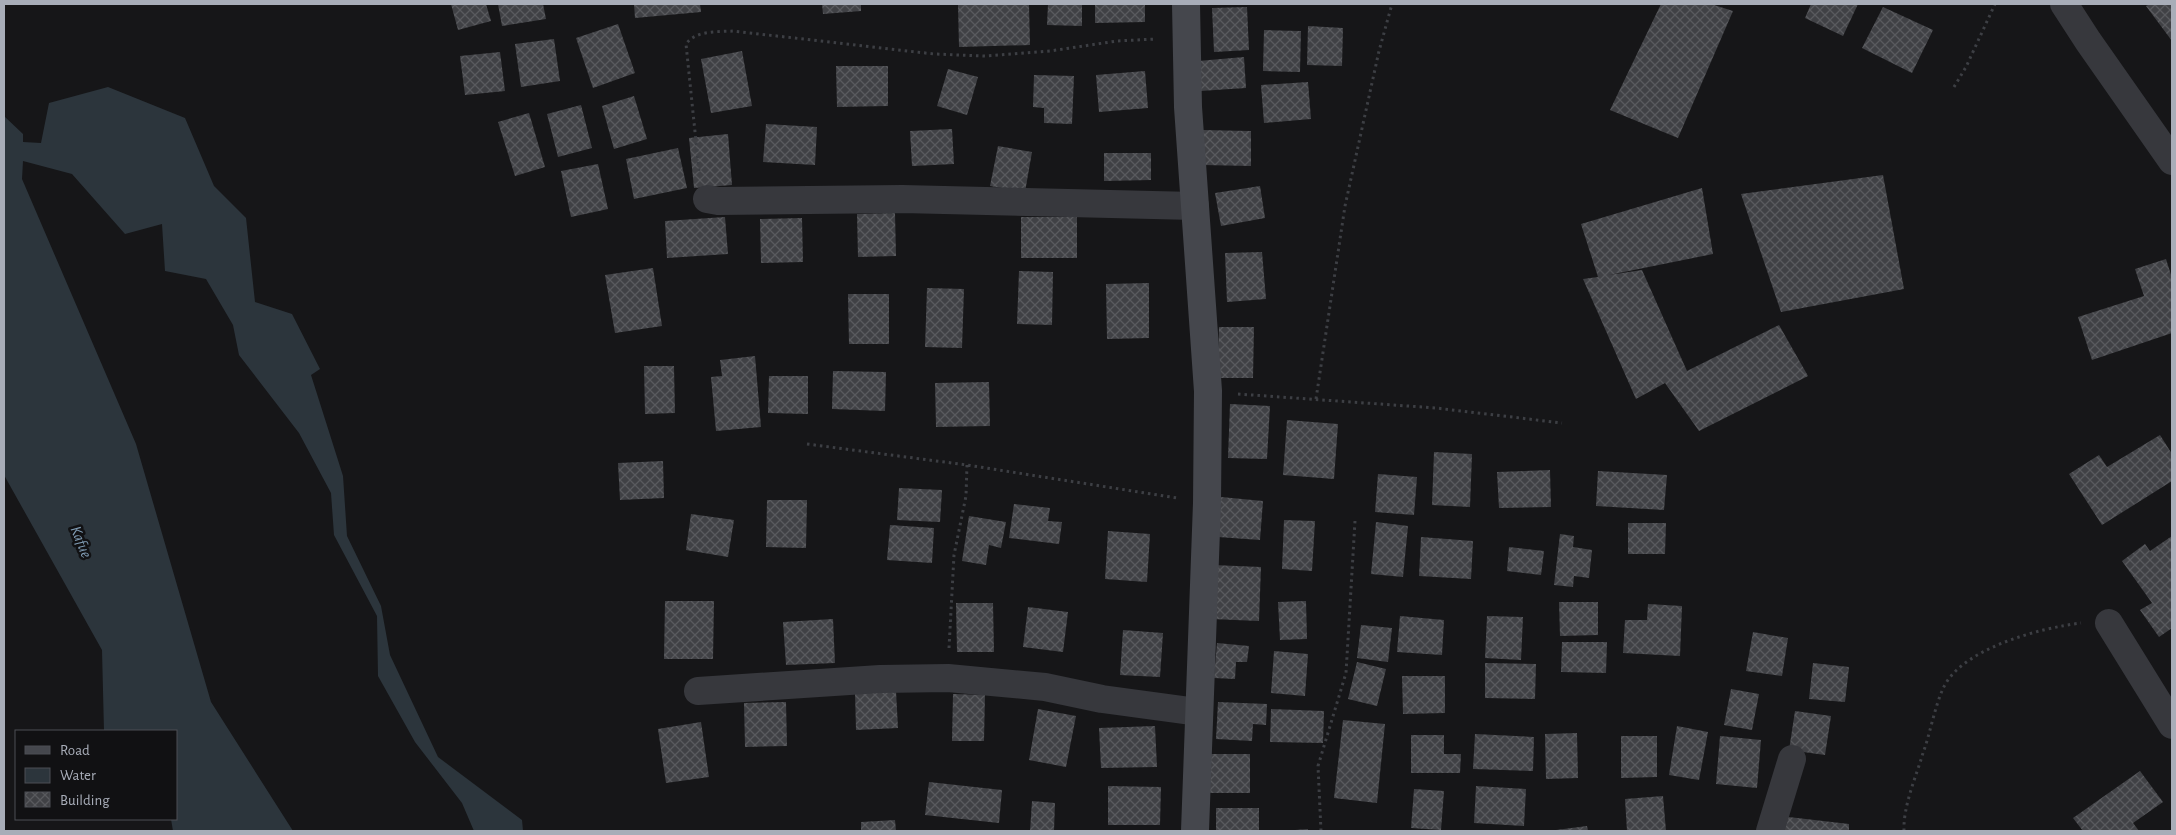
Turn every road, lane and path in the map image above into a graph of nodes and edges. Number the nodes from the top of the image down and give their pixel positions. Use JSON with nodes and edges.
{"nodes":[{"id":1,"x":1186,"y":4,"type":"edge"},
{"id":2,"x":1392,"y":4,"type":"edge"},
{"id":3,"x":1995,"y":4,"type":"edge"},
{"id":4,"x":2064,"y":4,"type":"edge"},
{"id":5,"x":1187,"y":37,"type":"junction"},
{"id":6,"x":1954,"y":87,"type":"dead end"},
{"id":7,"x":2172,"y":161,"type":"edge"},
{"id":8,"x":707,"y":199,"type":"joint"},
{"id":9,"x":1195,"y":206,"type":"junction"},
{"id":10,"x":1208,"y":392,"type":"junction"},
{"id":11,"x":1316,"y":399,"type":"junction"},
{"id":12,"x":1562,"y":423,"type":"dead end"},
{"id":13,"x":807,"y":444,"type":"dead end"},
{"id":14,"x":966,"y":465,"type":"junction"},
{"id":15,"x":1207,"y":503,"type":"junction"},
{"id":16,"x":1355,"y":521,"type":"dead end"},
{"id":17,"x":2109,"y":623,"type":"joint"},
{"id":18,"x":948,"y":678,"type":"junction"},
{"id":19,"x":698,"y":691,"type":"dead end"},
{"id":20,"x":1198,"y":712,"type":"junction"},
{"id":21,"x":2172,"y":725,"type":"edge"},
{"id":22,"x":1792,"y":759,"type":"dead end"},
{"id":23,"x":1195,"y":831,"type":"edge"},
{"id":24,"x":1321,"y":831,"type":"edge"},
{"id":25,"x":1770,"y":831,"type":"edge"},
{"id":26,"x":1904,"y":831,"type":"edge"}],
"edges":[{"from":1,"to":5,"type":"street"},
{"from":2,"to":11,"type":"path"},
{"from":3,"to":6,"type":"path"},
{"from":4,"to":7,"type":"street"},
{"from":5,"to":8,"type":"path"},
{"from":5,"to":9,"type":"street"},
{"from":8,"to":9,"type":"street"},
{"from":9,"to":10,"type":"street"},
{"from":10,"to":11,"type":"path"},
{"from":10,"to":15,"type":"street"},
{"from":11,"to":12,"type":"path"},
{"from":13,"to":14,"type":"path"},
{"from":14,"to":15,"type":"path"},
{"from":14,"to":18,"type":"path"},
{"from":15,"to":20,"type":"street"},
{"from":16,"to":24,"type":"path"},
{"from":17,"to":21,"type":"street"},
{"from":17,"to":26,"type":"path"},
{"from":18,"to":19,"type":"street"},
{"from":18,"to":20,"type":"street"},
{"from":20,"to":23,"type":"street"},
{"from":22,"to":25,"type":"street"}]}
